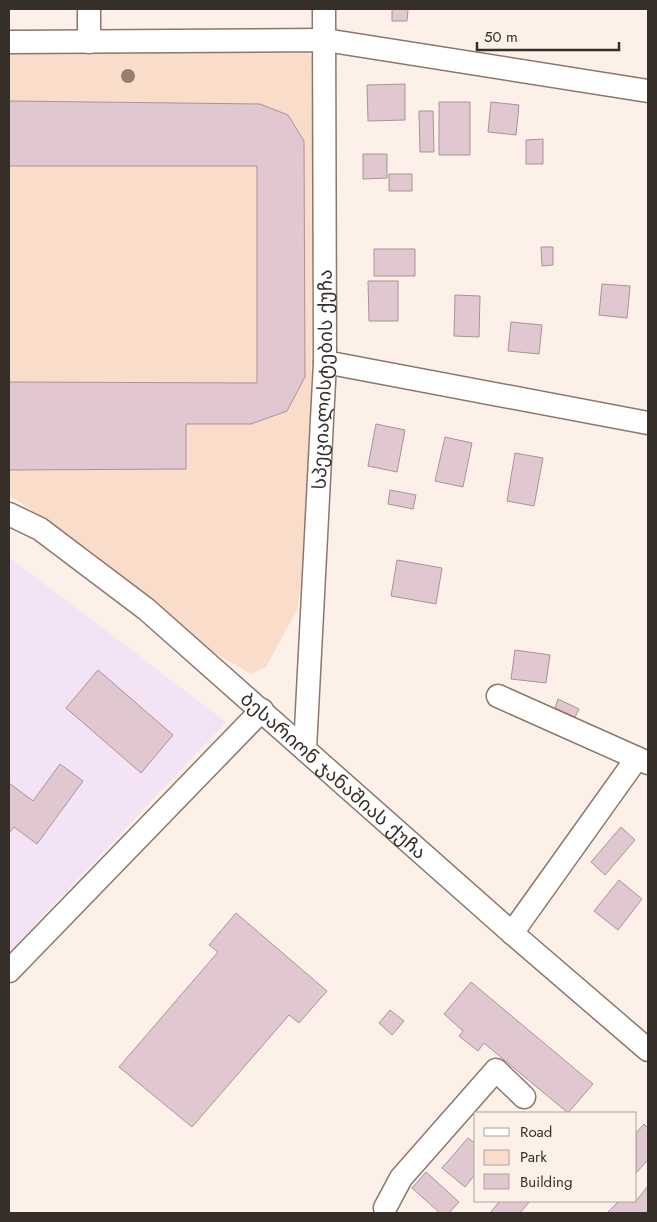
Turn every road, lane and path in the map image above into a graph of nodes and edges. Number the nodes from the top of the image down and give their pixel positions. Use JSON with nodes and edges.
{"nodes":[{"id":1,"x":89,"y":9,"type":"edge"},
{"id":2,"x":324,"y":9,"type":"edge"},
{"id":3,"x":325,"y":40,"type":"junction"},
{"id":4,"x":9,"y":42,"type":"edge"},
{"id":5,"x":89,"y":42,"type":"junction"},
{"id":6,"x":648,"y":91,"type":"edge"},
{"id":7,"x":325,"y":362,"type":"junction"},
{"id":8,"x":648,"y":423,"type":"edge"},
{"id":9,"x":9,"y":514,"type":"edge"},
{"id":10,"x":498,"y":696,"type":"dead end"},
{"id":11,"x":262,"y":710,"type":"junction"},
{"id":12,"x":305,"y":749,"type":"junction"},
{"id":13,"x":643,"y":761,"type":"edge"},
{"id":14,"x":512,"y":932,"type":"junction"},
{"id":15,"x":9,"y":971,"type":"edge"},
{"id":16,"x":648,"y":1050,"type":"edge"},
{"id":17,"x":524,"y":1097,"type":"dead end"},
{"id":18,"x":387,"y":1212,"type":"edge"}],
"edges":[{"from":1,"to":5,"type":"street"},
{"from":2,"to":3,"type":"street","name":"სპეციალისტების ქუჩა"},
{"from":3,"to":5,"type":"street"},
{"from":3,"to":6,"type":"street"},
{"from":3,"to":7,"type":"street","name":"სპეციალისტების ქუჩა"},
{"from":4,"to":5,"type":"street"},
{"from":7,"to":8,"type":"street"},
{"from":7,"to":12,"type":"street","name":"სპეციალისტების ქუჩა"},
{"from":9,"to":11,"type":"street","name":"ბესარიონ ჯანაშიას ქუჩა"},
{"from":10,"to":13,"type":"street"},
{"from":11,"to":12,"type":"street","name":"ბესარიონ ჯანაშიას ქუჩა"},
{"from":11,"to":15,"type":"street"},
{"from":12,"to":14,"type":"street","name":"ბესარიონ ჯანაშიას ქუჩა"},
{"from":13,"to":14,"type":"street"},
{"from":14,"to":16,"type":"street","name":"ბესარიონ ჯანაშიას ქუჩა"},
{"from":17,"to":18,"type":"street"}]}
